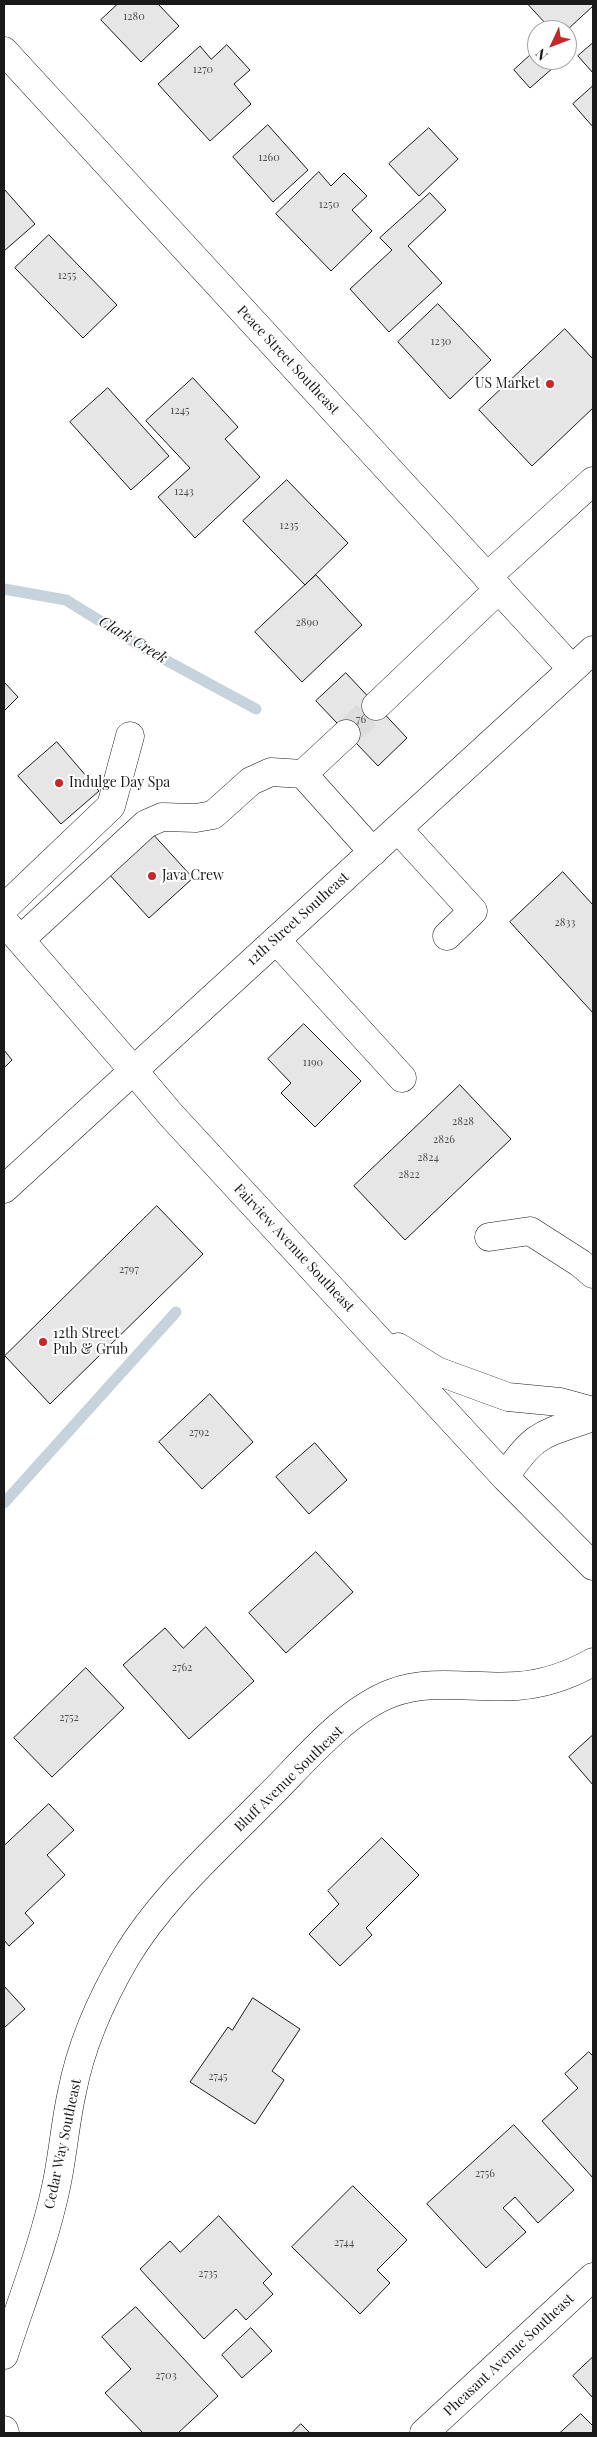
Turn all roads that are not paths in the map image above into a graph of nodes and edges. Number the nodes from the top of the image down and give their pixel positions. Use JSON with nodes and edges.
{"nodes":[{"id":1,"x":4,"y":51,"type":"edge"},
{"id":2,"x":593,"y":481,"type":"edge"},
{"id":3,"x":493,"y":583,"type":"junction"},
{"id":4,"x":585,"y":663,"type":"edge"},
{"id":5,"x":376,"y":706,"type":"tunnel mouth"},
{"id":6,"x":346,"y":734,"type":"tunnel mouth"},
{"id":7,"x":130,"y":736,"type":"dead end"},
{"id":8,"x":303,"y":774,"type":"junction"},
{"id":9,"x":398,"y":829,"type":"junction"},
{"id":10,"x":373,"y":852,"type":"junction"},
{"id":11,"x":4,"y":908,"type":"edge"},
{"id":12,"x":12,"y":931,"type":"edge"},
{"id":13,"x":447,"y":936,"type":"dead end"},
{"id":14,"x":276,"y":940,"type":"junction"},
{"id":15,"x":133,"y":1070,"type":"junction"},
{"id":16,"x":402,"y":1078,"type":"dead end"},
{"id":17,"x":4,"y":1189,"type":"edge"},
{"id":18,"x":488,"y":1237,"type":"dead end"},
{"id":19,"x":593,"y":1274,"type":"edge"},
{"id":20,"x":367,"y":1327,"type":"junction"},
{"id":21,"x":593,"y":1411,"type":"edge"},
{"id":22,"x":593,"y":1417,"type":"edge"},
{"id":23,"x":505,"y":1476,"type":"junction"},
{"id":24,"x":593,"y":1566,"type":"edge"},
{"id":25,"x":593,"y":1662,"type":"edge"},
{"id":26,"x":94,"y":2019,"type":"joint"},
{"id":27,"x":593,"y":2277,"type":"edge"},
{"id":28,"x":4,"y":2355,"type":"edge"},
{"id":29,"x":424,"y":2433,"type":"edge"}],
"edges":[{"from":1,"to":3,"type":"street","name":"Peace Street Southeast"},
{"from":2,"to":3,"type":"street"},
{"from":3,"to":4,"type":"street","name":"Peace Street Southeast"},
{"from":3,"to":5,"type":"street"},
{"from":4,"to":9,"type":"street","name":"12th Street Southeast"},
{"from":6,"to":8,"type":"street"},
{"from":7,"to":11,"type":"street"},
{"from":8,"to":10,"type":"street"},
{"from":8,"to":12,"type":"street"},
{"from":9,"to":10,"type":"street","name":"12th Street Southeast"},
{"from":9,"to":13,"type":"street"},
{"from":10,"to":14,"type":"street","name":"12th Street Southeast"},
{"from":12,"to":15,"type":"street","name":"Fairview Avenue Southeast"},
{"from":14,"to":15,"type":"street","name":"12th Street Southeast"},
{"from":14,"to":16,"type":"street"},
{"from":15,"to":17,"type":"street","name":"12th Street Southeast"},
{"from":15,"to":20,"type":"street","name":"Fairview Avenue Southeast"},
{"from":18,"to":19,"type":"street"},
{"from":20,"to":21,"type":"street"},
{"from":20,"to":23,"type":"street","name":"Fairview Avenue Southeast"},
{"from":22,"to":23,"type":"street"},
{"from":23,"to":24,"type":"street","name":"Fairview Avenue Southeast"},
{"from":25,"to":26,"type":"street","name":"Bluff Avenue Southeast"},
{"from":26,"to":28,"type":"street","name":"Cedar Way Southeast"},
{"from":27,"to":29,"type":"street","name":"Pheasant Avenue Southeast"}]}
